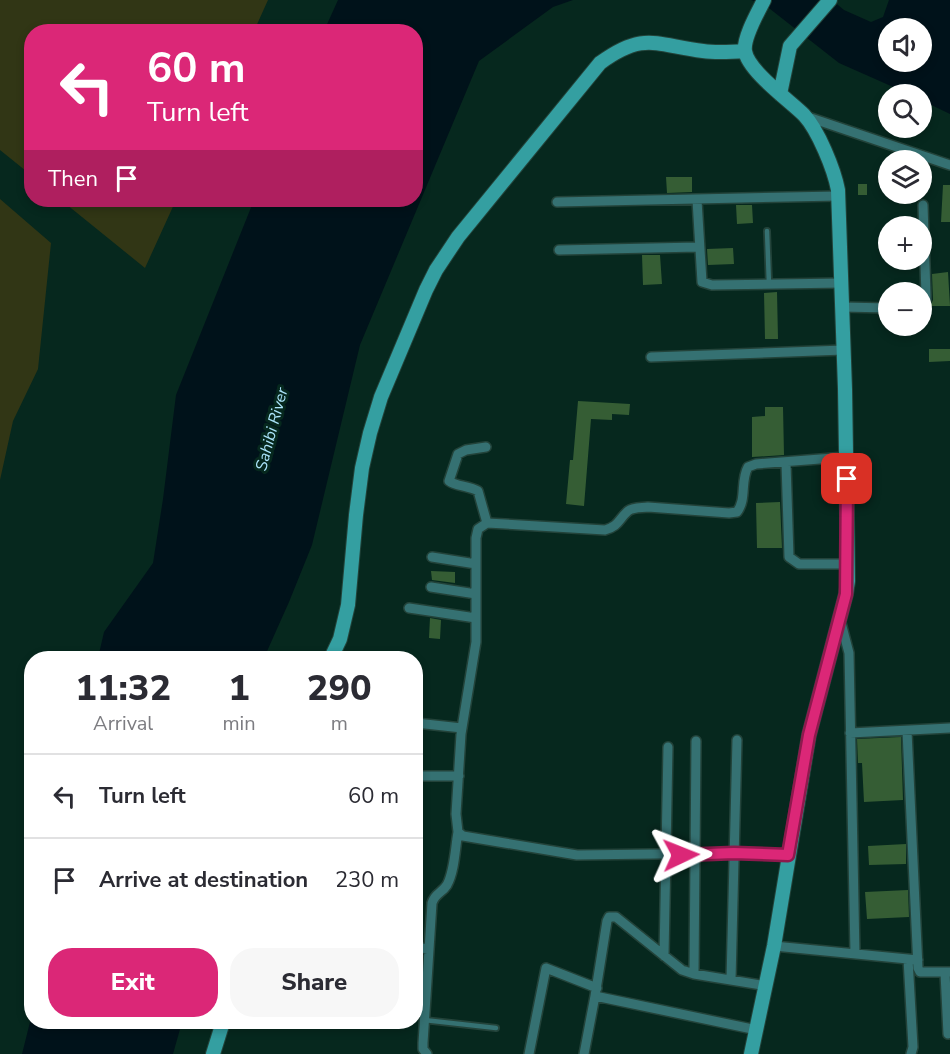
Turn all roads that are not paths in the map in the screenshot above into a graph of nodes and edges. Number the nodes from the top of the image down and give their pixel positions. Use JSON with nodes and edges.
{"nodes":[{"id":1,"x":764,"y":0,"type":"edge"},
{"id":2,"x":830,"y":0,"type":"edge"},
{"id":3,"x":745,"y":51,"type":"junction"},
{"id":4,"x":780,"y":94,"type":"junction"},
{"id":5,"x":805,"y":116,"type":"junction"},
{"id":6,"x":950,"y":165,"type":"edge"},
{"id":7,"x":838,"y":196,"type":"junction"},
{"id":8,"x":697,"y":200,"type":"junction"},
{"id":9,"x":557,"y":202,"type":"dead end"},
{"id":10,"x":923,"y":205,"type":"dead end"},
{"id":11,"x":767,"y":231,"type":"dead end"},
{"id":12,"x":698,"y":247,"type":"junction"},
{"id":13,"x":559,"y":250,"type":"dead end"},
{"id":14,"x":926,"y":282,"type":"edge"},
{"id":15,"x":769,"y":284,"type":"junction"},
{"id":16,"x":842,"y":284,"type":"junction"},
{"id":17,"x":843,"y":307,"type":"junction"},
{"id":18,"x":878,"y":308,"type":"edge"},
{"id":19,"x":844,"y":350,"type":"junction"},
{"id":20,"x":651,"y":357,"type":"dead end"},
{"id":21,"x":486,"y":447,"type":"dead end"},
{"id":22,"x":846,"y":457,"type":"junction"},
{"id":23,"x":786,"y":463,"type":"junction"},
{"id":24,"x":487,"y":523,"type":"junction"},
{"id":25,"x":432,"y":557,"type":"dead end"},
{"id":26,"x":477,"y":564,"type":"junction"},
{"id":27,"x":848,"y":564,"type":"junction"},
{"id":28,"x":431,"y":587,"type":"dead end"},
{"id":29,"x":476,"y":594,"type":"junction"},
{"id":30,"x":409,"y":608,"type":"dead end"},
{"id":31,"x":476,"y":618,"type":"junction"},
{"id":32,"x":840,"y":618,"type":"junction"},
{"id":33,"x":334,"y":651,"type":"edge"},
{"id":34,"x":423,"y":724,"type":"edge"},
{"id":35,"x":462,"y":728,"type":"junction"},
{"id":36,"x":950,"y":728,"type":"edge"},
{"id":37,"x":907,"y":731,"type":"junction"},
{"id":38,"x":850,"y":733,"type":"junction"},
{"id":39,"x":737,"y":740,"type":"dead end"},
{"id":40,"x":696,"y":741,"type":"dead end"},
{"id":41,"x":668,"y":747,"type":"dead end"},
{"id":42,"x":423,"y":776,"type":"edge"},
{"id":43,"x":459,"y":776,"type":"junction"},
{"id":44,"x":458,"y":832,"type":"junction"},
{"id":45,"x":734,"y":853,"type":"junction"},
{"id":46,"x":696,"y":854,"type":"junction"},
{"id":47,"x":665,"y":855,"type":"junction"},
{"id":48,"x":788,"y":855,"type":"junction"},
{"id":49,"x":774,"y":946,"type":"junction"},
{"id":50,"x":423,"y":948,"type":"edge"},
{"id":51,"x":428,"y":949,"type":"junction"},
{"id":52,"x":855,"y":954,"type":"junction"},
{"id":53,"x":664,"y":956,"type":"junction"},
{"id":54,"x":913,"y":959,"type":"junction"},
{"id":55,"x":947,"y":973,"type":"edge"},
{"id":56,"x":694,"y":974,"type":"junction"},
{"id":57,"x":730,"y":980,"type":"junction"},
{"id":58,"x":767,"y":987,"type":"junction"},
{"id":59,"x":596,"y":992,"type":"junction"},
{"id":60,"x":424,"y":1020,"type":"junction"},
{"id":61,"x":496,"y":1028,"type":"dead end"},
{"id":62,"x":221,"y":1029,"type":"edge"},
{"id":63,"x":757,"y":1030,"type":"junction"},
{"id":64,"x":948,"y":1034,"type":"dead end"},
{"id":65,"x":213,"y":1054,"type":"edge"},
{"id":66,"x":427,"y":1054,"type":"edge"},
{"id":67,"x":529,"y":1054,"type":"edge"},
{"id":68,"x":584,"y":1054,"type":"edge"},
{"id":69,"x":751,"y":1054,"type":"edge"},
{"id":70,"x":911,"y":1054,"type":"edge"}],
"edges":[{"from":1,"to":3,"type":"street"},
{"from":2,"to":4,"type":"street"},
{"from":3,"to":4,"type":"street"},
{"from":3,"to":33,"type":"street"},
{"from":4,"to":5,"type":"street"},
{"from":5,"to":6,"type":"street"},
{"from":5,"to":7,"type":"street"},
{"from":7,"to":8,"type":"street"},
{"from":7,"to":16,"type":"street"},
{"from":8,"to":9,"type":"street"},
{"from":8,"to":12,"type":"street"},
{"from":10,"to":14,"type":"street"},
{"from":11,"to":15,"type":"lane"},
{"from":12,"to":13,"type":"street"},
{"from":12,"to":15,"type":"street"},
{"from":15,"to":16,"type":"street"},
{"from":16,"to":17,"type":"street"},
{"from":17,"to":18,"type":"street"},
{"from":17,"to":19,"type":"street"},
{"from":19,"to":20,"type":"street"},
{"from":19,"to":22,"type":"street"},
{"from":21,"to":24,"type":"street"},
{"from":22,"to":23,"type":"street"},
{"from":22,"to":27,"type":"street"},
{"from":23,"to":24,"type":"street"},
{"from":23,"to":27,"type":"street"},
{"from":24,"to":26,"type":"street"},
{"from":25,"to":26,"type":"street"},
{"from":26,"to":29,"type":"street"},
{"from":27,"to":32,"type":"street"},
{"from":28,"to":29,"type":"street"},
{"from":29,"to":31,"type":"street"},
{"from":30,"to":31,"type":"street"},
{"from":31,"to":35,"type":"street"},
{"from":32,"to":38,"type":"street"},
{"from":32,"to":48,"type":"street"},
{"from":34,"to":35,"type":"street"},
{"from":35,"to":43,"type":"street"},
{"from":36,"to":37,"type":"street"},
{"from":37,"to":38,"type":"street"},
{"from":37,"to":54,"type":"street"},
{"from":38,"to":52,"type":"street"},
{"from":39,"to":45,"type":"street"},
{"from":40,"to":46,"type":"street"},
{"from":41,"to":47,"type":"street"},
{"from":42,"to":43,"type":"street"},
{"from":43,"to":44,"type":"street"},
{"from":44,"to":47,"type":"street"},
{"from":44,"to":51,"type":"street"},
{"from":45,"to":46,"type":"street"},
{"from":45,"to":48,"type":"street"},
{"from":45,"to":57,"type":"street"},
{"from":46,"to":47,"type":"street"},
{"from":46,"to":56,"type":"street"},
{"from":47,"to":53,"type":"street"},
{"from":48,"to":49,"type":"street"},
{"from":49,"to":52,"type":"street"},
{"from":49,"to":58,"type":"street"},
{"from":50,"to":51,"type":"street"},
{"from":51,"to":60,"type":"street"},
{"from":52,"to":54,"type":"street"},
{"from":53,"to":56,"type":"street"},
{"from":53,"to":59,"type":"street"},
{"from":54,"to":55,"type":"street"},
{"from":54,"to":70,"type":"street"},
{"from":55,"to":64,"type":"street"},
{"from":56,"to":57,"type":"street"},
{"from":57,"to":58,"type":"street"},
{"from":58,"to":63,"type":"street"},
{"from":59,"to":63,"type":"street"},
{"from":59,"to":67,"type":"street"},
{"from":59,"to":68,"type":"street"},
{"from":60,"to":61,"type":"lane"},
{"from":60,"to":66,"type":"street"},
{"from":62,"to":65,"type":"street"},
{"from":63,"to":69,"type":"street"}]}
